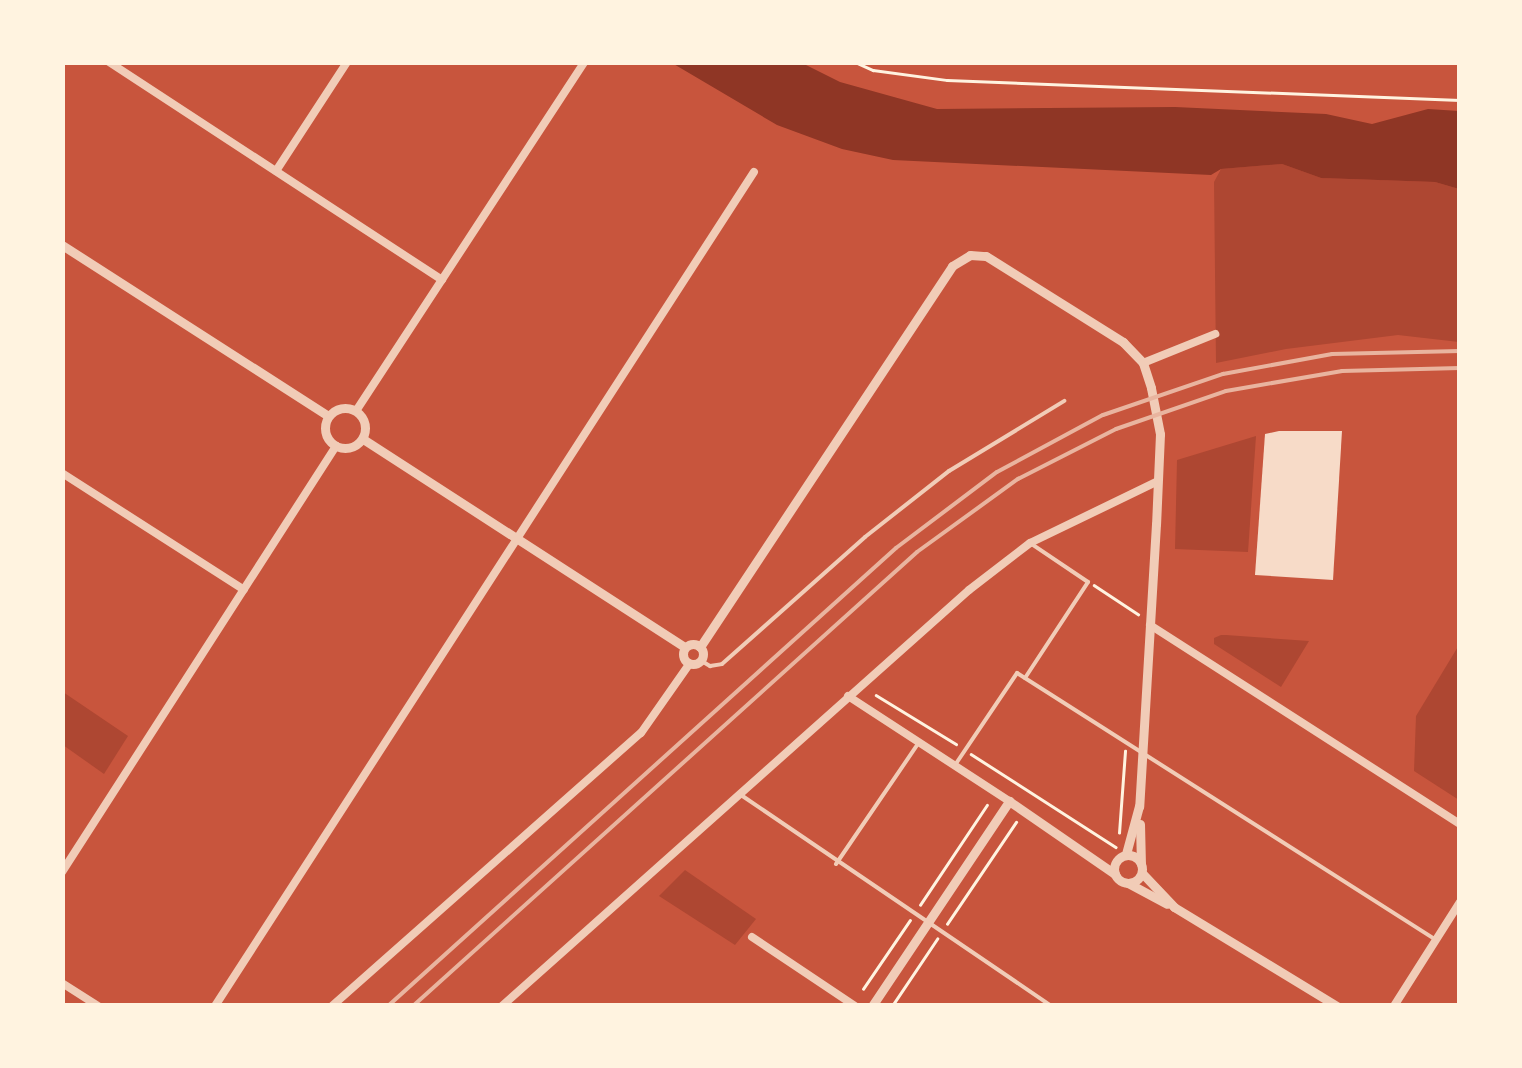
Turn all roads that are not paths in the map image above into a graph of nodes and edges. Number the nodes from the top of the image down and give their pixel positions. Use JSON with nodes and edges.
{"nodes":[{"id":1,"x":109,"y":62,"type":"edge"},
{"id":2,"x":347,"y":62,"type":"edge"},
{"id":3,"x":584,"y":62,"type":"edge"},
{"id":4,"x":276,"y":170,"type":"junction"},
{"id":5,"x":754,"y":172,"type":"dead end"},
{"id":6,"x":62,"y":245,"type":"edge"},
{"id":7,"x":442,"y":280,"type":"junction"},
{"id":8,"x":1216,"y":334,"type":"dead end"},
{"id":9,"x":1143,"y":363,"type":"junction"},
{"id":10,"x":1064,"y":401,"type":"dead end"},
{"id":11,"x":356,"y":411,"type":"junction"},
{"id":12,"x":328,"y":416,"type":"junction"},
{"id":13,"x":362,"y":439,"type":"junction"},
{"id":14,"x":336,"y":446,"type":"junction"},
{"id":15,"x":62,"y":473,"type":"edge"},
{"id":16,"x":1158,"y":481,"type":"junction"},
{"id":17,"x":518,"y":539,"type":"junction"},
{"id":18,"x":1030,"y":544,"type":"junction"},
{"id":19,"x":244,"y":590,"type":"junction"},
{"id":20,"x":1150,"y":624,"type":"junction"},
{"id":21,"x":700,"y":647,"type":"junction"},
{"id":22,"x":685,"y":648,"type":"junction"},
{"id":23,"x":695,"y":662,"type":"junction"},
{"id":24,"x":1024,"y":678,"type":"junction"},
{"id":25,"x":848,"y":696,"type":"junction"},
{"id":26,"x":919,"y":742,"type":"junction"},
{"id":27,"x":1144,"y":752,"type":"junction"},
{"id":28,"x":954,"y":765,"type":"junction"},
{"id":29,"x":738,"y":792,"type":"junction"},
{"id":30,"x":1010,"y":801,"type":"junction"},
{"id":31,"x":1139,"y":806,"type":"junction"},
{"id":32,"x":1460,"y":824,"type":"edge"},
{"id":33,"x":1081,"y":847,"type":"junction"},
{"id":34,"x":1121,"y":857,"type":"junction"},
{"id":35,"x":836,"y":864,"type":"junction"},
{"id":36,"x":1142,"y":868,"type":"junction"},
{"id":37,"x":62,"y":872,"type":"edge"},
{"id":38,"x":1114,"y":874,"type":"junction"},
{"id":39,"x":1127,"y":883,"type":"junction"},
{"id":40,"x":1460,"y":902,"type":"edge"},
{"id":41,"x":1174,"y":906,"type":"junction"},
{"id":42,"x":927,"y":924,"type":"junction"},
{"id":43,"x":752,"y":937,"type":"dead end"},
{"id":44,"x":1436,"y":940,"type":"junction"},
{"id":45,"x":62,"y":982,"type":"edge"},
{"id":46,"x":513,"y":1002,"type":"edge"},
{"id":47,"x":1333,"y":1005,"type":"edge"},
{"id":48,"x":98,"y":1006,"type":"edge"},
{"id":49,"x":215,"y":1006,"type":"edge"},
{"id":50,"x":332,"y":1006,"type":"edge"},
{"id":51,"x":502,"y":1006,"type":"edge"},
{"id":52,"x":855,"y":1006,"type":"edge"},
{"id":53,"x":872,"y":1006,"type":"edge"},
{"id":54,"x":1050,"y":1006,"type":"edge"},
{"id":55,"x":1394,"y":1006,"type":"edge"}],
"edges":[{"from":1,"to":4,"type":"street"},
{"from":2,"to":4,"type":"street"},
{"from":3,"to":7,"type":"street"},
{"from":4,"to":7,"type":"street"},
{"from":5,"to":17,"type":"street"},
{"from":6,"to":12,"type":"street"},
{"from":7,"to":11,"type":"street"},
{"from":8,"to":9,"type":"street"},
{"from":9,"to":16,"type":"street"},
{"from":9,"to":21,"type":"street"},
{"from":10,"to":23,"type":"lane"},
{"from":11,"to":12,"type":"street"},
{"from":11,"to":13,"type":"street"},
{"from":12,"to":14,"type":"street"},
{"from":13,"to":14,"type":"street"},
{"from":13,"to":17,"type":"street"},
{"from":14,"to":19,"type":"street"},
{"from":15,"to":19,"type":"street"},
{"from":16,"to":18,"type":"street"},
{"from":16,"to":20,"type":"street"},
{"from":17,"to":22,"type":"street"},
{"from":17,"to":49,"type":"street"},
{"from":18,"to":24,"type":"lane"},
{"from":18,"to":25,"type":"street"},
{"from":19,"to":37,"type":"street"},
{"from":20,"to":27,"type":"street"},
{"from":20,"to":32,"type":"street"},
{"from":21,"to":22,"type":"street"},
{"from":21,"to":23,"type":"street"},
{"from":22,"to":23,"type":"street"},
{"from":23,"to":50,"type":"street"},
{"from":24,"to":27,"type":"lane"},
{"from":24,"to":28,"type":"lane"},
{"from":25,"to":26,"type":"street"},
{"from":25,"to":29,"type":"street"},
{"from":26,"to":28,"type":"street"},
{"from":26,"to":35,"type":"lane"},
{"from":27,"to":31,"type":"street"},
{"from":27,"to":44,"type":"lane"},
{"from":28,"to":30,"type":"street"},
{"from":29,"to":35,"type":"lane"},
{"from":29,"to":46,"type":"street"},
{"from":30,"to":33,"type":"street"},
{"from":30,"to":42,"type":"street"},
{"from":31,"to":34,"type":"street"},
{"from":31,"to":36,"type":"street"},
{"from":33,"to":34,"type":"street"},
{"from":33,"to":38,"type":"street"},
{"from":34,"to":36,"type":"street"},
{"from":34,"to":38,"type":"street"},
{"from":35,"to":42,"type":"lane"},
{"from":36,"to":39,"type":"street"},
{"from":36,"to":41,"type":"street"},
{"from":38,"to":39,"type":"street"},
{"from":39,"to":41,"type":"street"},
{"from":40,"to":44,"type":"street"},
{"from":41,"to":47,"type":"street"},
{"from":42,"to":53,"type":"street"},
{"from":42,"to":54,"type":"lane"},
{"from":43,"to":52,"type":"street"},
{"from":44,"to":55,"type":"street"},
{"from":45,"to":48,"type":"street"},
{"from":46,"to":51,"type":"street"}]}
